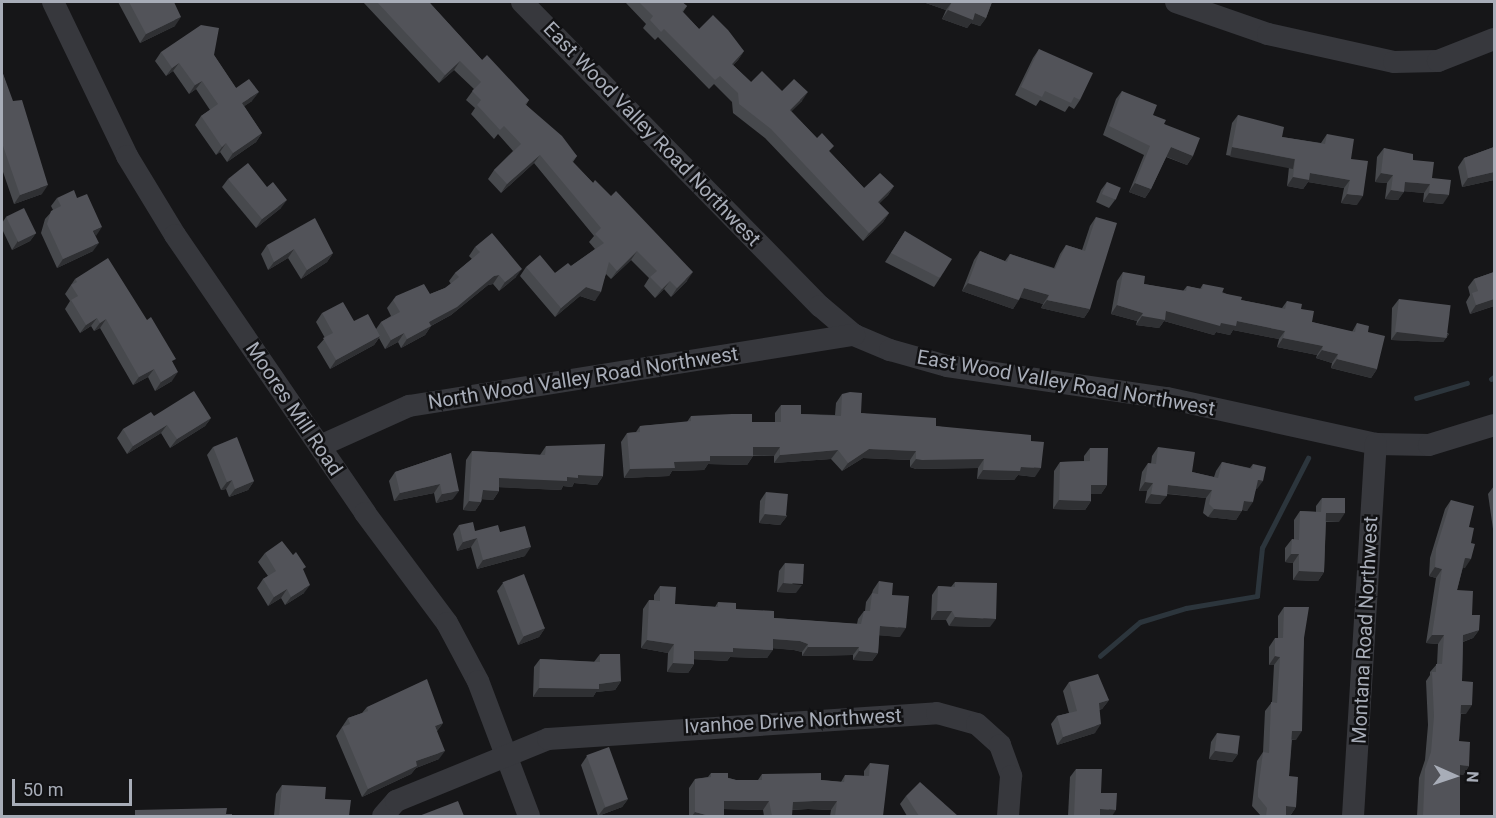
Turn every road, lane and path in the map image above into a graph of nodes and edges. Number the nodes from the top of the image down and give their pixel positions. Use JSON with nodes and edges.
{"nodes":[{"id":1,"x":53,"y":2,"type":"edge"},
{"id":2,"x":522,"y":2,"type":"edge"},
{"id":3,"x":1176,"y":2,"type":"edge"},
{"id":4,"x":1494,"y":39,"type":"edge"},
{"id":5,"x":854,"y":335,"type":"junction"},
{"id":6,"x":1494,"y":425,"type":"edge"},
{"id":7,"x":1376,"y":444,"type":"junction"},
{"id":8,"x":320,"y":446,"type":"junction"},
{"id":9,"x":506,"y":753,"type":"junction"},
{"id":10,"x":383,"y":816,"type":"edge"},
{"id":11,"x":530,"y":816,"type":"edge"},
{"id":12,"x":1008,"y":816,"type":"edge"},
{"id":13,"x":1353,"y":816,"type":"edge"}],
"edges":[{"from":1,"to":8,"type":"street","name":"Moores Mill Road"},
{"from":2,"to":5,"type":"street","name":"East Wood Valley Road Northwest"},
{"from":3,"to":4,"type":"street"},
{"from":5,"to":7,"type":"street","name":"East Wood Valley Road Northwest"},
{"from":5,"to":8,"type":"street","name":"North Wood Valley Road Northwest"},
{"from":6,"to":7,"type":"street","name":"East Wood Valley Road Northwest"},
{"from":7,"to":13,"type":"street","name":"Montana Road Northwest"},
{"from":8,"to":9,"type":"street","name":"Moores Mill Road"},
{"from":9,"to":10,"type":"street","name":"Ivanhoe Drive Northwest"},
{"from":9,"to":11,"type":"street","name":"Moores Mill Road"},
{"from":9,"to":12,"type":"street","name":"Ivanhoe Drive Northwest"}]}
